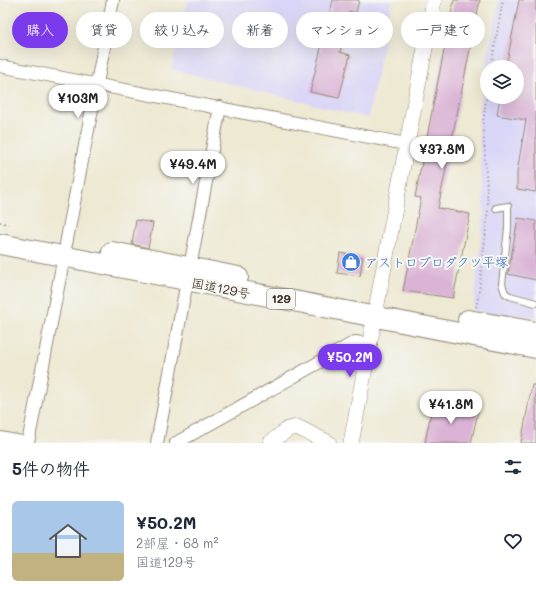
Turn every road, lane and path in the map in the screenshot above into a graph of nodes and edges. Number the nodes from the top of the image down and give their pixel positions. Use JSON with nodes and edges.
{"nodes":[{"id":1,"x":113,"y":0,"type":"edge"},
{"id":2,"x":434,"y":0,"type":"edge"},
{"id":3,"x":503,"y":0,"type":"edge"},
{"id":4,"x":492,"y":60,"type":"edge"},
{"id":5,"x":0,"y":66,"type":"edge"},
{"id":6,"x":97,"y":84,"type":"junction"},
{"id":7,"x":485,"y":104,"type":"edge"},
{"id":8,"x":220,"y":107,"type":"junction"},
{"id":9,"x":406,"y":144,"type":"junction"},
{"id":10,"x":496,"y":208,"type":"dead end"},
{"id":11,"x":0,"y":222,"type":"edge"},
{"id":12,"x":4,"y":228,"type":"edge"},
{"id":13,"x":0,"y":244,"type":"edge"},
{"id":14,"x":65,"y":250,"type":"junction"},
{"id":15,"x":188,"y":274,"type":"junction"},
{"id":16,"x":536,"y":303,"type":"edge"},
{"id":17,"x":377,"y":310,"type":"junction"},
{"id":18,"x":475,"y":311,"type":"dead end"},
{"id":19,"x":536,"y":332,"type":"edge"},
{"id":20,"x":371,"y":344,"type":"junction"},
{"id":21,"x":536,"y":348,"type":"edge"},
{"id":22,"x":0,"y":438,"type":"edge"},
{"id":23,"x":28,"y":443,"type":"edge"},
{"id":24,"x":157,"y":443,"type":"edge"},
{"id":25,"x":176,"y":443,"type":"edge"},
{"id":26,"x":270,"y":443,"type":"edge"},
{"id":27,"x":329,"y":443,"type":"edge"},
{"id":28,"x":351,"y":443,"type":"edge"}],
"edges":[{"from":1,"to":6,"type":"street"},
{"from":2,"to":9,"type":"street"},
{"from":3,"to":4,"type":"path"},
{"from":5,"to":6,"type":"street"},
{"from":6,"to":8,"type":"street"},
{"from":6,"to":14,"type":"street"},
{"from":7,"to":18,"type":"path"},
{"from":8,"to":9,"type":"street"},
{"from":8,"to":15,"type":"street"},
{"from":9,"to":17,"type":"street"},
{"from":10,"to":16,"type":"lane"},
{"from":11,"to":12,"type":"path"},
{"from":12,"to":14,"type":"highway","name":"国道129号","number":"129"},
{"from":13,"to":14,"type":"highway","name":"国道129号","number":"129"},
{"from":14,"to":15,"type":"highway","name":"国道129号","number":"129"},
{"from":14,"to":23,"type":"street"},
{"from":15,"to":17,"type":"highway","name":"国道129号","number":"129"},
{"from":15,"to":24,"type":"street"},
{"from":17,"to":19,"type":"highway","name":"国道129号","number":"129"},
{"from":17,"to":20,"type":"street"},
{"from":17,"to":21,"type":"highway","name":"国道129号","number":"129"},
{"from":20,"to":25,"type":"street"},
{"from":20,"to":28,"type":"street"},
{"from":22,"to":23,"type":"street"},
{"from":26,"to":27,"type":"street"}]}
